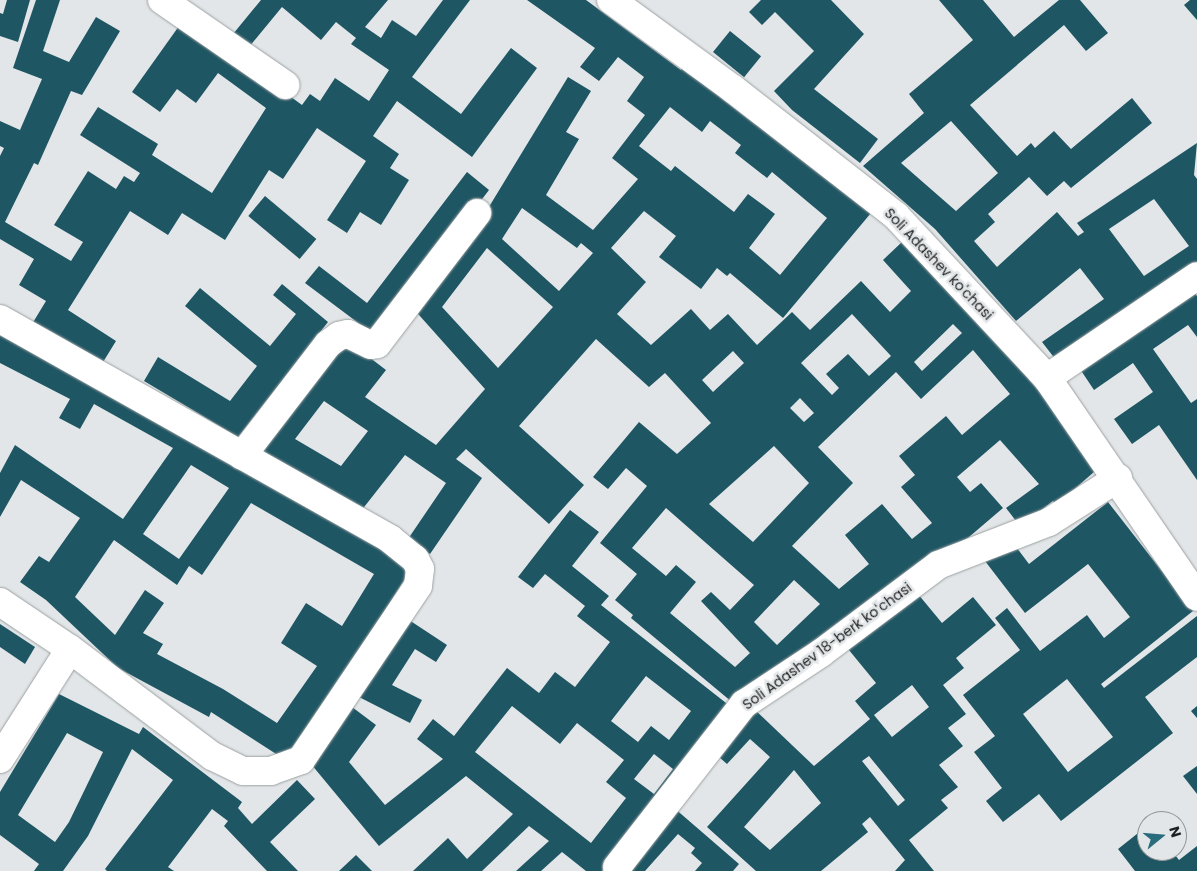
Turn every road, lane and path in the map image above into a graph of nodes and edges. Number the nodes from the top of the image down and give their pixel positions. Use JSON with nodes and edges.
{"nodes":[{"id":1,"x":162,"y":0,"type":"edge"},
{"id":2,"x":611,"y":0,"type":"edge"},
{"id":3,"x":285,"y":85,"type":"dead end"},
{"id":4,"x":477,"y":213,"type":"dead end"},
{"id":5,"x":1197,"y":276,"type":"edge"},
{"id":6,"x":0,"y":319,"type":"edge"},
{"id":7,"x":1047,"y":378,"type":"junction"},
{"id":8,"x":242,"y":456,"type":"junction"},
{"id":9,"x":1118,"y":478,"type":"junction"},
{"id":10,"x":1197,"y":597,"type":"edge"},
{"id":11,"x":0,"y":602,"type":"edge"},
{"id":12,"x":70,"y":649,"type":"junction"},
{"id":13,"x":0,"y":759,"type":"edge"},
{"id":14,"x":617,"y":867,"type":"dead end"}],
"edges":[{"from":1,"to":3,"type":"street"},
{"from":2,"to":7,"type":"street","name":"Soli Adashev ko'chasi"},
{"from":4,"to":8,"type":"street"},
{"from":5,"to":7,"type":"street"},
{"from":6,"to":8,"type":"street"},
{"from":7,"to":9,"type":"street","name":"Soli Adashev ko'chasi"},
{"from":8,"to":12,"type":"street"},
{"from":9,"to":10,"type":"street","name":"Soli Adashev ko'chasi"},
{"from":9,"to":14,"type":"street","name":"Soli Adashev 18-berk koʻchasi"},
{"from":11,"to":12,"type":"street"},
{"from":12,"to":13,"type":"street"}]}
